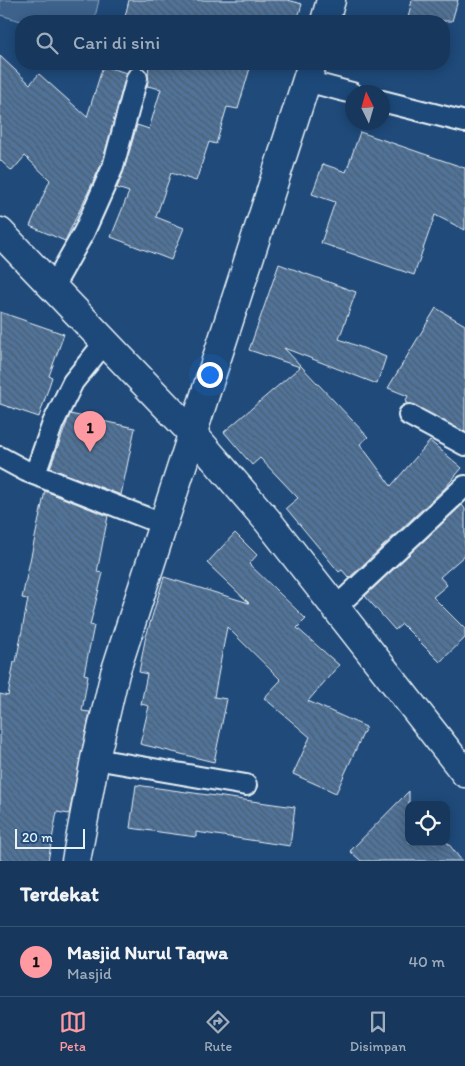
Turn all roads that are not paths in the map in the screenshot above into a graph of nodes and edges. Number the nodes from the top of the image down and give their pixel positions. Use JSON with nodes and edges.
{"nodes":[{"id":1,"x":331,"y":0,"type":"edge"},
{"id":2,"x":327,"y":15,"type":"edge"},
{"id":3,"x":309,"y":73,"type":"edge"},
{"id":4,"x":137,"y":78,"type":"dead end"},
{"id":5,"x":345,"y":90,"type":"edge"},
{"id":6,"x":390,"y":103,"type":"edge"},
{"id":7,"x":465,"y":122,"type":"edge"},
{"id":8,"x":0,"y":232,"type":"edge"},
{"id":9,"x":52,"y":287,"type":"junction"},
{"id":10,"x":105,"y":342,"type":"junction"},
{"id":11,"x":409,"y":415,"type":"dead end"},
{"id":12,"x":193,"y":434,"type":"junction"},
{"id":13,"x":465,"y":445,"type":"edge"},
{"id":14,"x":0,"y":457,"type":"edge"},
{"id":15,"x":35,"y":474,"type":"junction"},
{"id":16,"x":465,"y":486,"type":"edge"},
{"id":17,"x":165,"y":525,"type":"junction"},
{"id":18,"x":335,"y":608,"type":"junction"},
{"id":19,"x":95,"y":759,"type":"junction"},
{"id":20,"x":465,"y":773,"type":"edge"},
{"id":21,"x":246,"y":785,"type":"dead end"},
{"id":22,"x":76,"y":861,"type":"edge"}],
"edges":[{"from":1,"to":2,"type":"main road"},
{"from":3,"to":5,"type":"street"},
{"from":3,"to":12,"type":"main road"},
{"from":4,"to":9,"type":"street"},
{"from":6,"to":7,"type":"street"},
{"from":8,"to":9,"type":"main road"},
{"from":9,"to":10,"type":"main road"},
{"from":10,"to":12,"type":"main road"},
{"from":10,"to":15,"type":"street"},
{"from":11,"to":13,"type":"street"},
{"from":12,"to":17,"type":"main road"},
{"from":12,"to":18,"type":"main road"},
{"from":14,"to":15,"type":"street"},
{"from":15,"to":17,"type":"street"},
{"from":16,"to":18,"type":"street"},
{"from":17,"to":19,"type":"main road"},
{"from":18,"to":20,"type":"main road"},
{"from":19,"to":21,"type":"street"},
{"from":19,"to":22,"type":"main road"}]}
